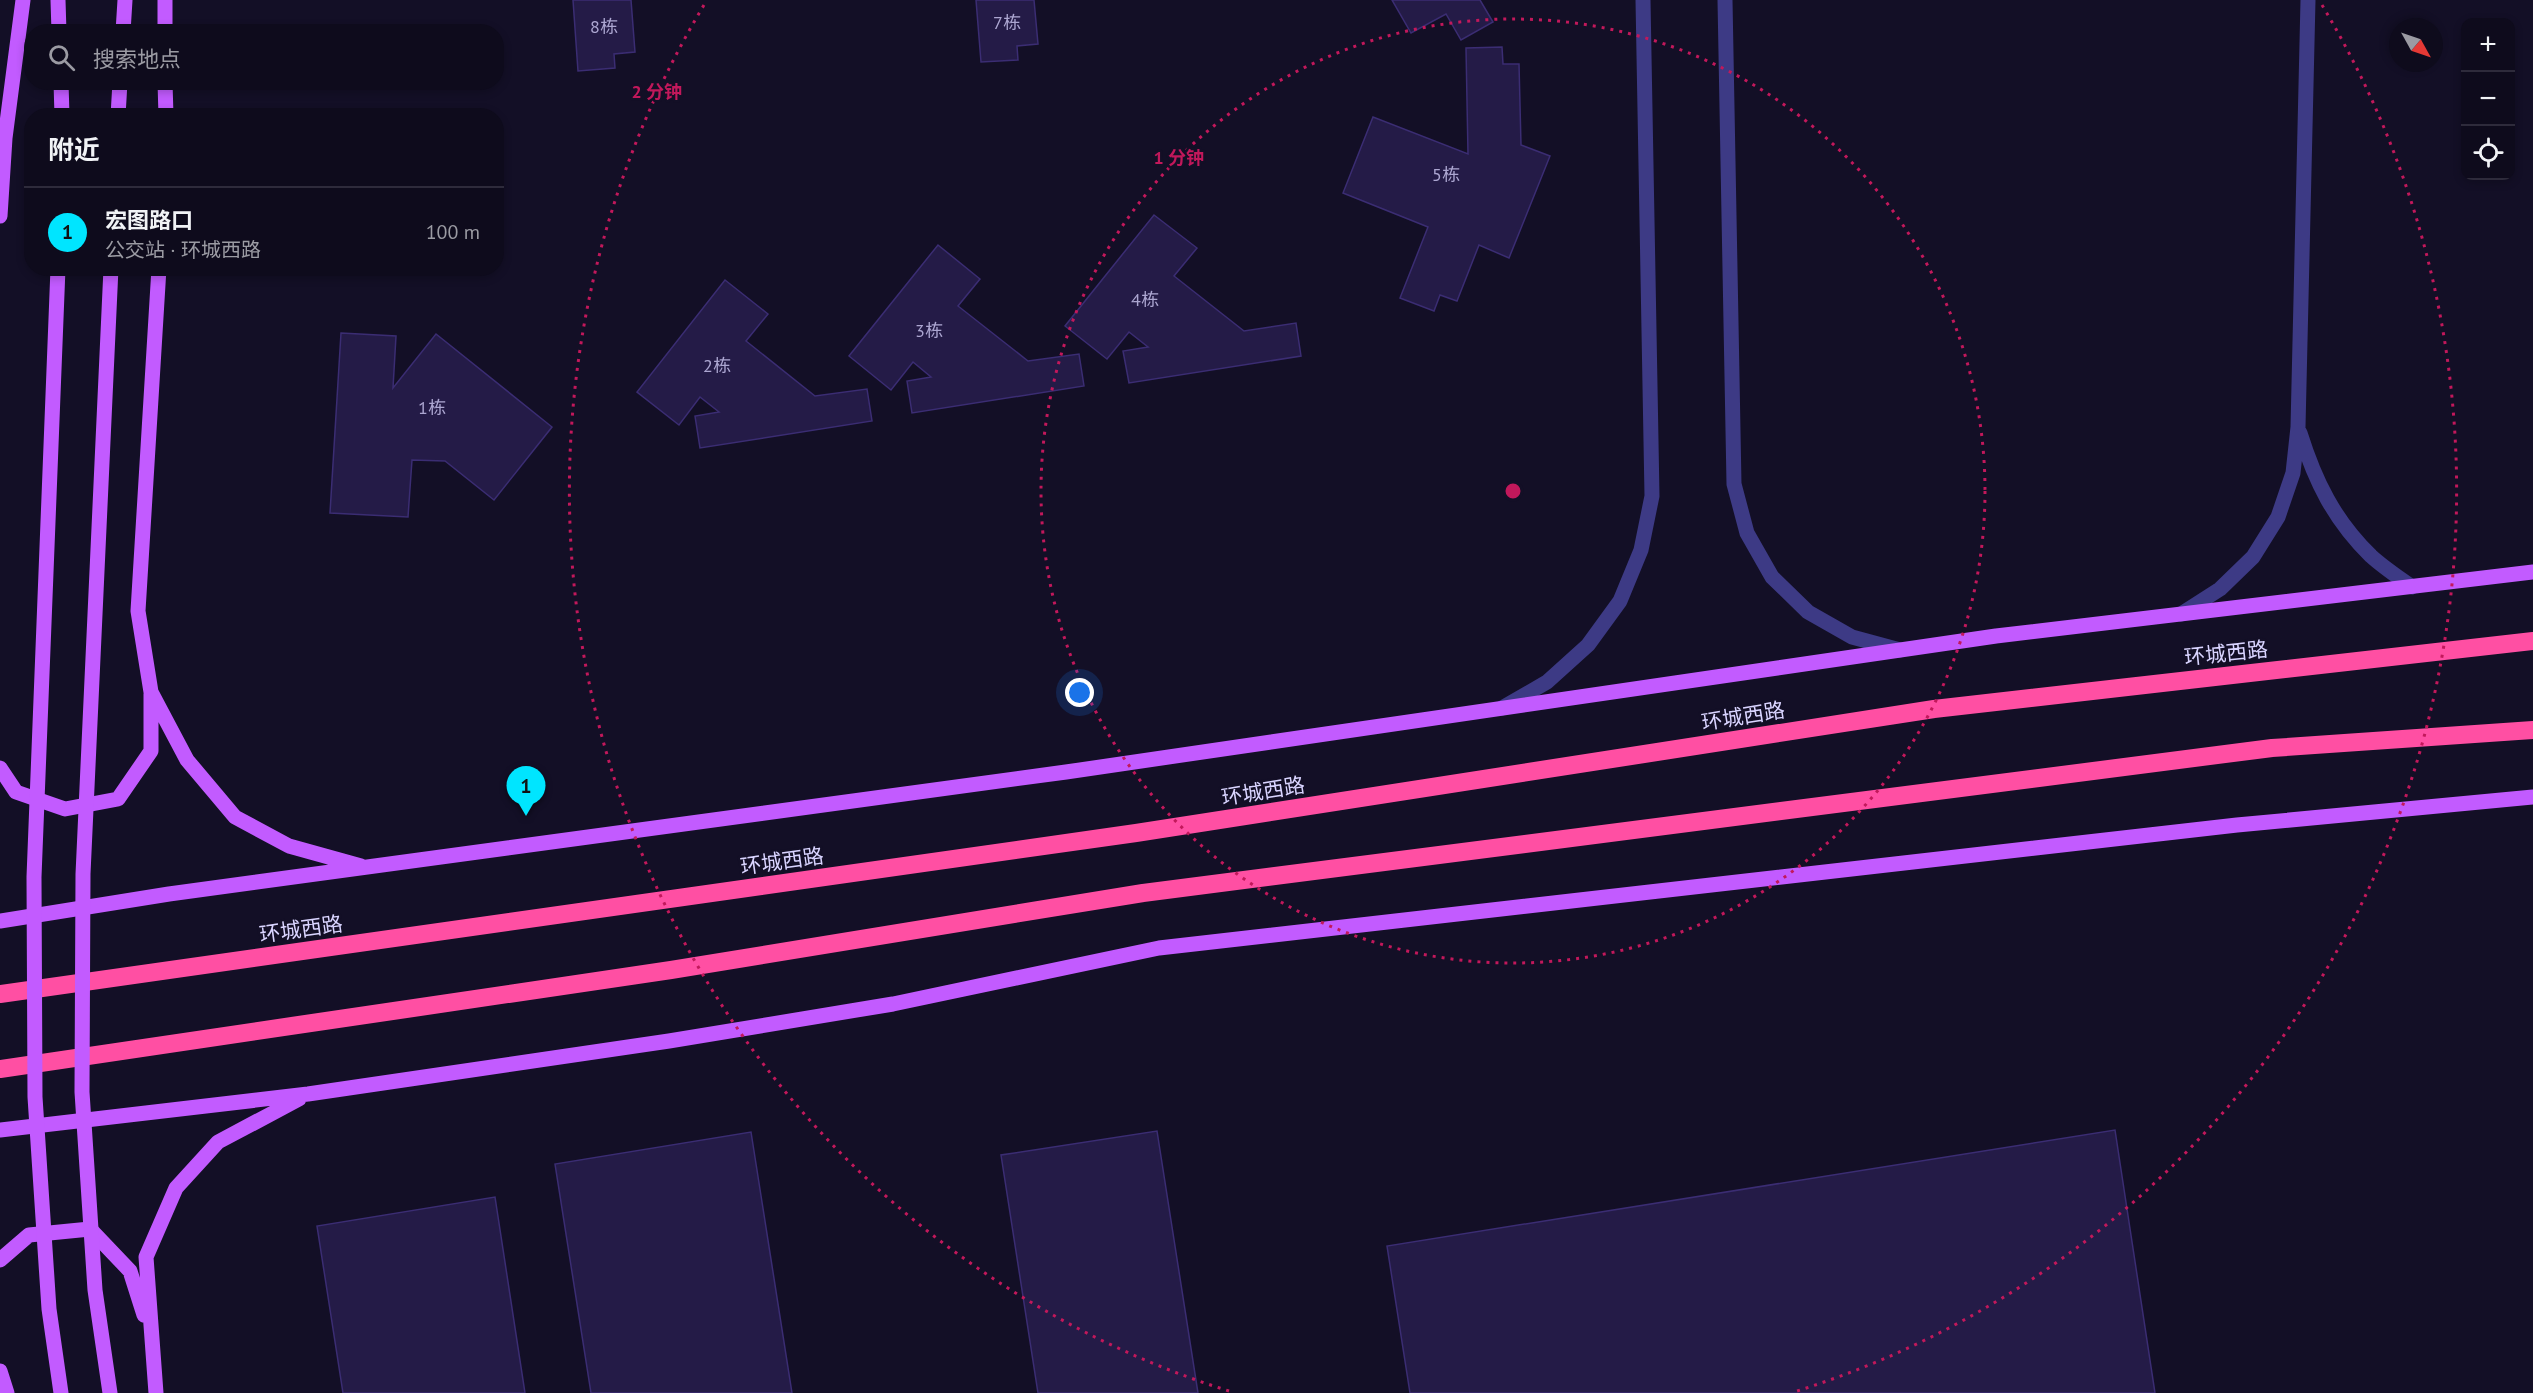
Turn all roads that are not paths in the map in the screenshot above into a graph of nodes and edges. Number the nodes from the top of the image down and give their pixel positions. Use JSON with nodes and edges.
{"nodes":[{"id":1,"x":22,"y":0,"type":"edge"},
{"id":2,"x":58,"y":0,"type":"edge"},
{"id":3,"x":125,"y":0,"type":"edge"},
{"id":4,"x":165,"y":0,"type":"edge"},
{"id":5,"x":1643,"y":0,"type":"edge"},
{"id":6,"x":1725,"y":0,"type":"edge"},
{"id":7,"x":2308,"y":0,"type":"edge"},
{"id":8,"x":59,"y":24,"type":"edge"},
{"id":9,"x":124,"y":24,"type":"edge"},
{"id":10,"x":165,"y":24,"type":"edge"},
{"id":11,"x":61,"y":90,"type":"edge"},
{"id":12,"x":120,"y":90,"type":"edge"},
{"id":13,"x":165,"y":90,"type":"edge"},
{"id":14,"x":62,"y":108,"type":"edge"},
{"id":15,"x":118,"y":108,"type":"edge"},
{"id":16,"x":166,"y":108,"type":"edge"},
{"id":17,"x":0,"y":216,"type":"edge"},
{"id":18,"x":58,"y":276,"type":"edge"},
{"id":19,"x":111,"y":276,"type":"edge"},
{"id":20,"x":159,"y":276,"type":"edge"},
{"id":21,"x":2298,"y":428,"type":"junction"},
{"id":22,"x":2533,"y":572,"type":"edge"},
{"id":23,"x":2412,"y":587,"type":"junction"},
{"id":24,"x":2181,"y":614,"type":"junction"},
{"id":25,"x":2533,"y":641,"type":"edge"},
{"id":26,"x":1900,"y":650,"type":"junction"},
{"id":27,"x":151,"y":692,"type":"junction"},
{"id":28,"x":1500,"y":710,"type":"junction"},
{"id":29,"x":2533,"y":730,"type":"edge"},
{"id":30,"x":0,"y":768,"type":"edge"},
{"id":31,"x":2533,"y":796,"type":"edge"},
{"id":32,"x":370,"y":868,"type":"junction"},
{"id":33,"x":0,"y":921,"type":"edge"},
{"id":34,"x":0,"y":994,"type":"edge"},
{"id":35,"x":0,"y":1069,"type":"edge"},
{"id":36,"x":308,"y":1094,"type":"junction"},
{"id":37,"x":0,"y":1130,"type":"edge"},
{"id":38,"x":0,"y":1260,"type":"edge"},
{"id":39,"x":151,"y":1337,"type":"junction"},
{"id":40,"x":0,"y":1371,"type":"edge"},
{"id":41,"x":7,"y":1393,"type":"edge"},
{"id":42,"x":61,"y":1393,"type":"edge"},
{"id":43,"x":110,"y":1393,"type":"edge"},
{"id":44,"x":156,"y":1393,"type":"edge"}],
"edges":[{"from":1,"to":17,"type":"main road"},
{"from":2,"to":8,"type":"main road"},
{"from":3,"to":9,"type":"main road"},
{"from":4,"to":10,"type":"main road"},
{"from":5,"to":28,"type":"street"},
{"from":6,"to":26,"type":"street"},
{"from":7,"to":21,"type":"street"},
{"from":11,"to":14,"type":"main road"},
{"from":12,"to":15,"type":"main road"},
{"from":13,"to":16,"type":"main road"},
{"from":18,"to":42,"type":"main road","bridge":true},
{"from":19,"to":43,"type":"main road","bridge":true},
{"from":20,"to":27,"type":"main road"},
{"from":21,"to":23,"type":"street"},
{"from":21,"to":24,"type":"street"},
{"from":22,"to":23,"type":"main road"},
{"from":23,"to":24,"type":"main road"},
{"from":24,"to":26,"type":"main road"},
{"from":25,"to":34,"type":"highway","name":"环城西路"},
{"from":26,"to":28,"type":"main road"},
{"from":27,"to":30,"type":"main road"},
{"from":27,"to":32,"type":"main road"},
{"from":28,"to":32,"type":"main road"},
{"from":29,"to":35,"type":"highway"},
{"from":31,"to":36,"type":"main road"},
{"from":32,"to":33,"type":"main road"},
{"from":36,"to":37,"type":"main road"},
{"from":36,"to":39,"type":"main road"},
{"from":38,"to":39,"type":"main road"},
{"from":39,"to":44,"type":"main road"},
{"from":40,"to":41,"type":"main road"}]}
